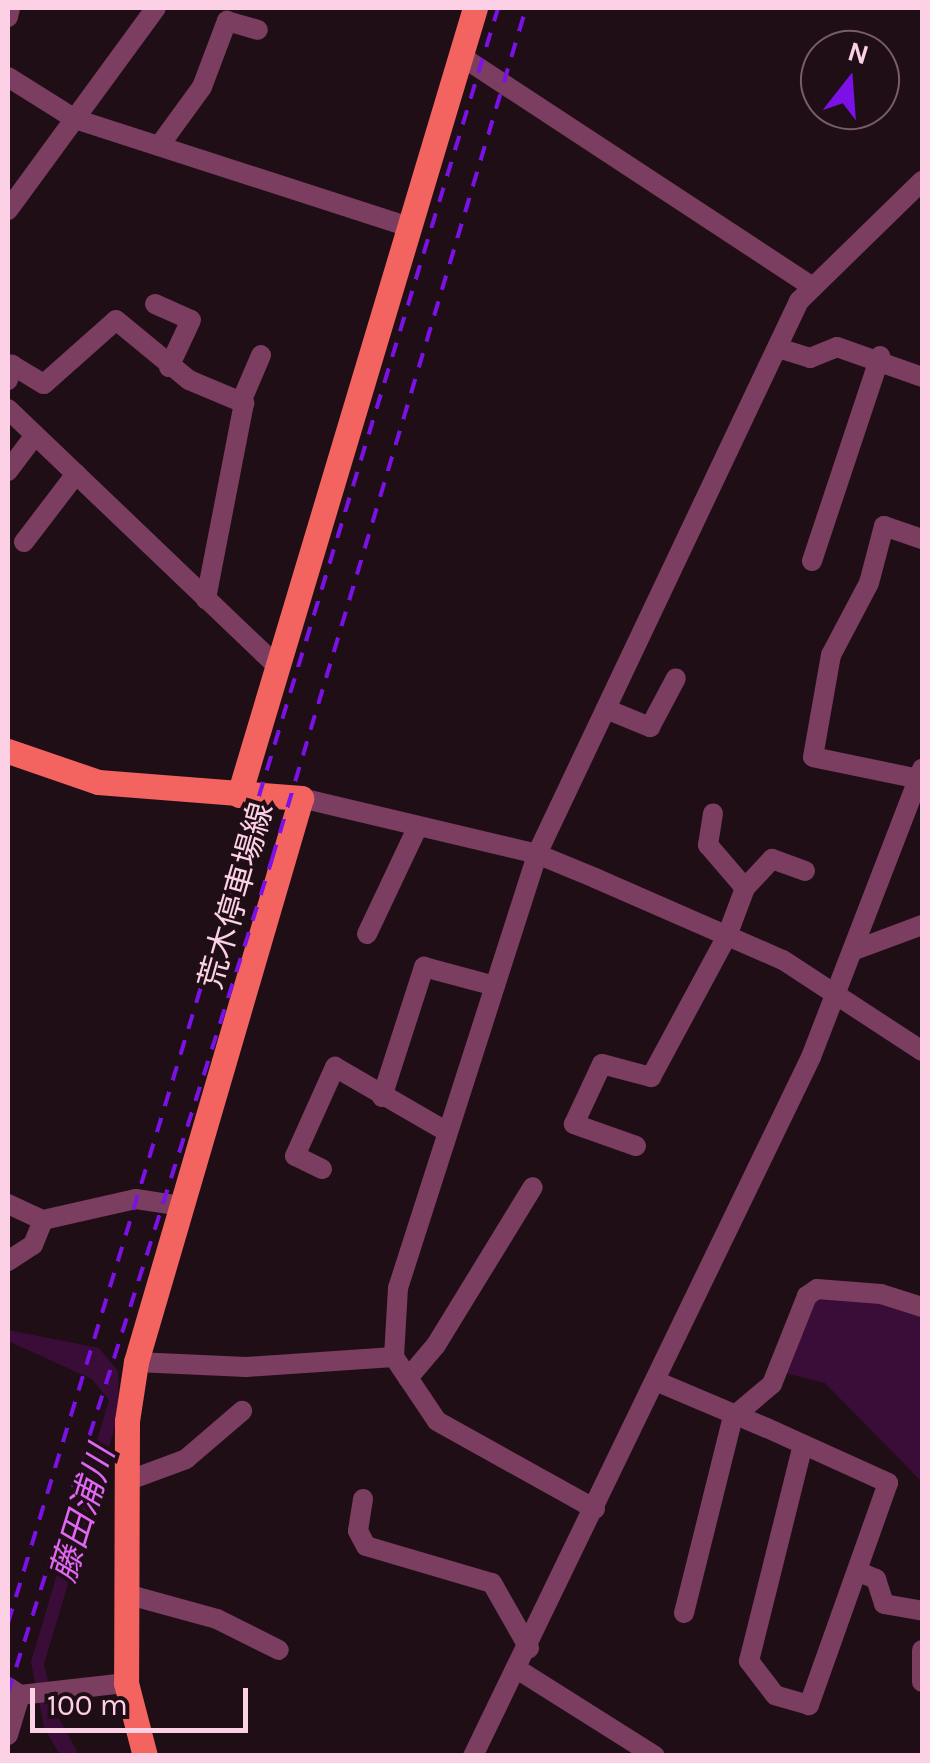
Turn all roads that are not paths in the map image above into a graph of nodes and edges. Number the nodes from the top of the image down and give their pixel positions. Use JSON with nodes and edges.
{"nodes":[{"id":1,"x":10,"y":8,"type":"edge"},
{"id":2,"x":156,"y":8,"type":"edge"},
{"id":3,"x":475,"y":8,"type":"edge"},
{"id":4,"x":8,"y":17,"type":"edge"},
{"id":5,"x":258,"y":30,"type":"dead end"},
{"id":6,"x":461,"y":56,"type":"junction"},
{"id":7,"x":8,"y":77,"type":"edge"},
{"id":8,"x":75,"y":118,"type":"junction"},
{"id":9,"x":159,"y":146,"type":"junction"},
{"id":10,"x":922,"y":181,"type":"edge"},
{"id":11,"x":8,"y":210,"type":"edge"},
{"id":12,"x":410,"y":226,"type":"junction"},
{"id":13,"x":813,"y":286,"type":"junction"},
{"id":14,"x":156,"y":304,"type":"dead end"},
{"id":15,"x":778,"y":348,"type":"junction"},
{"id":16,"x":261,"y":356,"type":"dead end"},
{"id":17,"x":880,"y":356,"type":"junction"},
{"id":18,"x":170,"y":367,"type":"junction"},
{"id":19,"x":922,"y":377,"type":"edge"},
{"id":20,"x":8,"y":380,"type":"edge"},
{"id":21,"x":242,"y":402,"type":"junction"},
{"id":22,"x":8,"y":409,"type":"edge"},
{"id":23,"x":35,"y":435,"type":"junction"},
{"id":24,"x":8,"y":471,"type":"edge"},
{"id":25,"x":76,"y":474,"type":"junction"},
{"id":26,"x":922,"y":539,"type":"edge"},
{"id":27,"x":24,"y":542,"type":"dead end"},
{"id":28,"x":812,"y":561,"type":"dead end"},
{"id":29,"x":206,"y":599,"type":"junction"},
{"id":30,"x":279,"y":668,"type":"junction"},
{"id":31,"x":676,"y":678,"type":"dead end"},
{"id":32,"x":606,"y":709,"type":"junction"},
{"id":33,"x":8,"y":752,"type":"edge"},
{"id":34,"x":921,"y":774,"type":"edge"},
{"id":35,"x":238,"y":795,"type":"junction"},
{"id":36,"x":301,"y":798,"type":"junction"},
{"id":37,"x":713,"y":814,"type":"dead end"},
{"id":38,"x":418,"y":826,"type":"junction"},
{"id":39,"x":537,"y":854,"type":"junction"},
{"id":40,"x":805,"y":871,"type":"dead end"},
{"id":41,"x":746,"y":888,"type":"junction"},
{"id":42,"x":922,"y":925,"type":"edge"},
{"id":43,"x":368,"y":934,"type":"dead end"},
{"id":44,"x":726,"y":936,"type":"junction"},
{"id":45,"x":856,"y":950,"type":"junction"},
{"id":46,"x":494,"y":986,"type":"junction"},
{"id":47,"x":836,"y":990,"type":"junction"},
{"id":48,"x":922,"y":1052,"type":"edge"},
{"id":49,"x":382,"y":1097,"type":"junction"},
{"id":50,"x":447,"y":1132,"type":"junction"},
{"id":51,"x":636,"y":1146,"type":"dead end"},
{"id":52,"x":322,"y":1169,"type":"dead end"},
{"id":53,"x":533,"y":1187,"type":"dead end"},
{"id":54,"x":8,"y":1204,"type":"edge"},
{"id":55,"x":182,"y":1206,"type":"junction"},
{"id":56,"x":43,"y":1220,"type":"junction"},
{"id":57,"x":8,"y":1261,"type":"edge"},
{"id":58,"x":922,"y":1307,"type":"edge"},
{"id":59,"x":394,"y":1357,"type":"junction"},
{"id":60,"x":136,"y":1362,"type":"junction"},
{"id":61,"x":408,"y":1378,"type":"junction"},
{"id":62,"x":658,"y":1382,"type":"junction"},
{"id":63,"x":242,"y":1412,"type":"dead end"},
{"id":64,"x":733,"y":1416,"type":"junction"},
{"id":65,"x":802,"y":1446,"type":"junction"},
{"id":66,"x":127,"y":1481,"type":"junction"},
{"id":67,"x":362,"y":1499,"type":"dead end"},
{"id":68,"x":596,"y":1509,"type":"junction"},
{"id":69,"x":857,"y":1571,"type":"junction"},
{"id":70,"x":126,"y":1594,"type":"junction"},
{"id":71,"x":922,"y":1611,"type":"edge"},
{"id":72,"x":684,"y":1613,"type":"dead end"},
{"id":73,"x":529,"y":1648,"type":"junction"},
{"id":74,"x":279,"y":1650,"type":"dead end"},
{"id":75,"x":922,"y":1650,"type":"edge"},
{"id":76,"x":517,"y":1669,"type":"junction"},
{"id":77,"x":922,"y":1682,"type":"edge"},
{"id":78,"x":126,"y":1683,"type":"junction"},
{"id":79,"x":14,"y":1691,"type":"edge"},
{"id":80,"x":8,"y":1735,"type":"edge"},
{"id":81,"x":145,"y":1756,"type":"edge"},
{"id":82,"x":474,"y":1756,"type":"edge"},
{"id":83,"x":655,"y":1756,"type":"edge"}],
"edges":[{"from":1,"to":4,"type":"street"},
{"from":2,"to":8,"type":"street"},
{"from":3,"to":6,"type":"main road","name":"荒木停車場線"},
{"from":5,"to":9,"type":"street"},
{"from":6,"to":12,"type":"main road","name":"荒木停車場線"},
{"from":6,"to":13,"type":"street"},
{"from":7,"to":8,"type":"street"},
{"from":8,"to":9,"type":"street"},
{"from":8,"to":11,"type":"street"},
{"from":9,"to":12,"type":"street"},
{"from":10,"to":13,"type":"street"},
{"from":12,"to":30,"type":"main road","name":"荒木停車場線"},
{"from":13,"to":15,"type":"street"},
{"from":14,"to":18,"type":"street"},
{"from":15,"to":17,"type":"street"},
{"from":15,"to":32,"type":"street"},
{"from":16,"to":21,"type":"street"},
{"from":17,"to":19,"type":"street"},
{"from":17,"to":28,"type":"street"},
{"from":18,"to":20,"type":"street"},
{"from":18,"to":21,"type":"street"},
{"from":21,"to":29,"type":"street"},
{"from":22,"to":23,"type":"street"},
{"from":23,"to":24,"type":"street"},
{"from":23,"to":25,"type":"street"},
{"from":25,"to":27,"type":"street"},
{"from":25,"to":29,"type":"street"},
{"from":26,"to":34,"type":"street"},
{"from":29,"to":30,"type":"street"},
{"from":30,"to":35,"type":"main road","name":"荒木停車場線"},
{"from":31,"to":32,"type":"street"},
{"from":32,"to":39,"type":"street"},
{"from":33,"to":35,"type":"main road"},
{"from":34,"to":45,"type":"street"},
{"from":35,"to":36,"type":"main road","name":"荒木停車場線"},
{"from":36,"to":38,"type":"street"},
{"from":36,"to":55,"type":"main road","name":"荒木停車場線"},
{"from":37,"to":41,"type":"street"},
{"from":38,"to":39,"type":"street"},
{"from":38,"to":43,"type":"street"},
{"from":39,"to":44,"type":"street"},
{"from":39,"to":46,"type":"street"},
{"from":40,"to":41,"type":"street"},
{"from":41,"to":44,"type":"street"},
{"from":42,"to":45,"type":"street"},
{"from":44,"to":47,"type":"street"},
{"from":44,"to":51,"type":"street"},
{"from":45,"to":47,"type":"street"},
{"from":46,"to":49,"type":"street"},
{"from":46,"to":50,"type":"street"},
{"from":47,"to":48,"type":"street"},
{"from":47,"to":62,"type":"street"},
{"from":49,"to":50,"type":"street"},
{"from":49,"to":52,"type":"street"},
{"from":50,"to":59,"type":"street"},
{"from":53,"to":61,"type":"street"},
{"from":54,"to":56,"type":"street"},
{"from":55,"to":56,"type":"street"},
{"from":55,"to":60,"type":"main road","name":"荒木停車場線"},
{"from":56,"to":57,"type":"street"},
{"from":58,"to":64,"type":"street"},
{"from":59,"to":60,"type":"street"},
{"from":59,"to":61,"type":"street"},
{"from":60,"to":66,"type":"main road","name":"荒木停車場線"},
{"from":61,"to":68,"type":"street"},
{"from":62,"to":64,"type":"street"},
{"from":62,"to":68,"type":"street"},
{"from":63,"to":66,"type":"street"},
{"from":64,"to":65,"type":"street"},
{"from":64,"to":72,"type":"street"},
{"from":65,"to":69,"type":"street"},
{"from":65,"to":69,"type":"street"},
{"from":66,"to":70,"type":"main road","name":"荒木停車場線"},
{"from":67,"to":73,"type":"street"},
{"from":68,"to":73,"type":"street"},
{"from":69,"to":71,"type":"street"},
{"from":70,"to":74,"type":"street"},
{"from":70,"to":78,"type":"main road","name":"荒木停車場線"},
{"from":73,"to":76,"type":"street"},
{"from":75,"to":77,"type":"street"},
{"from":76,"to":82,"type":"street"},
{"from":76,"to":83,"type":"street"},
{"from":78,"to":79,"type":"street"},
{"from":78,"to":81,"type":"main road","name":"荒木停車場線"},
{"from":79,"to":80,"type":"street"}]}
